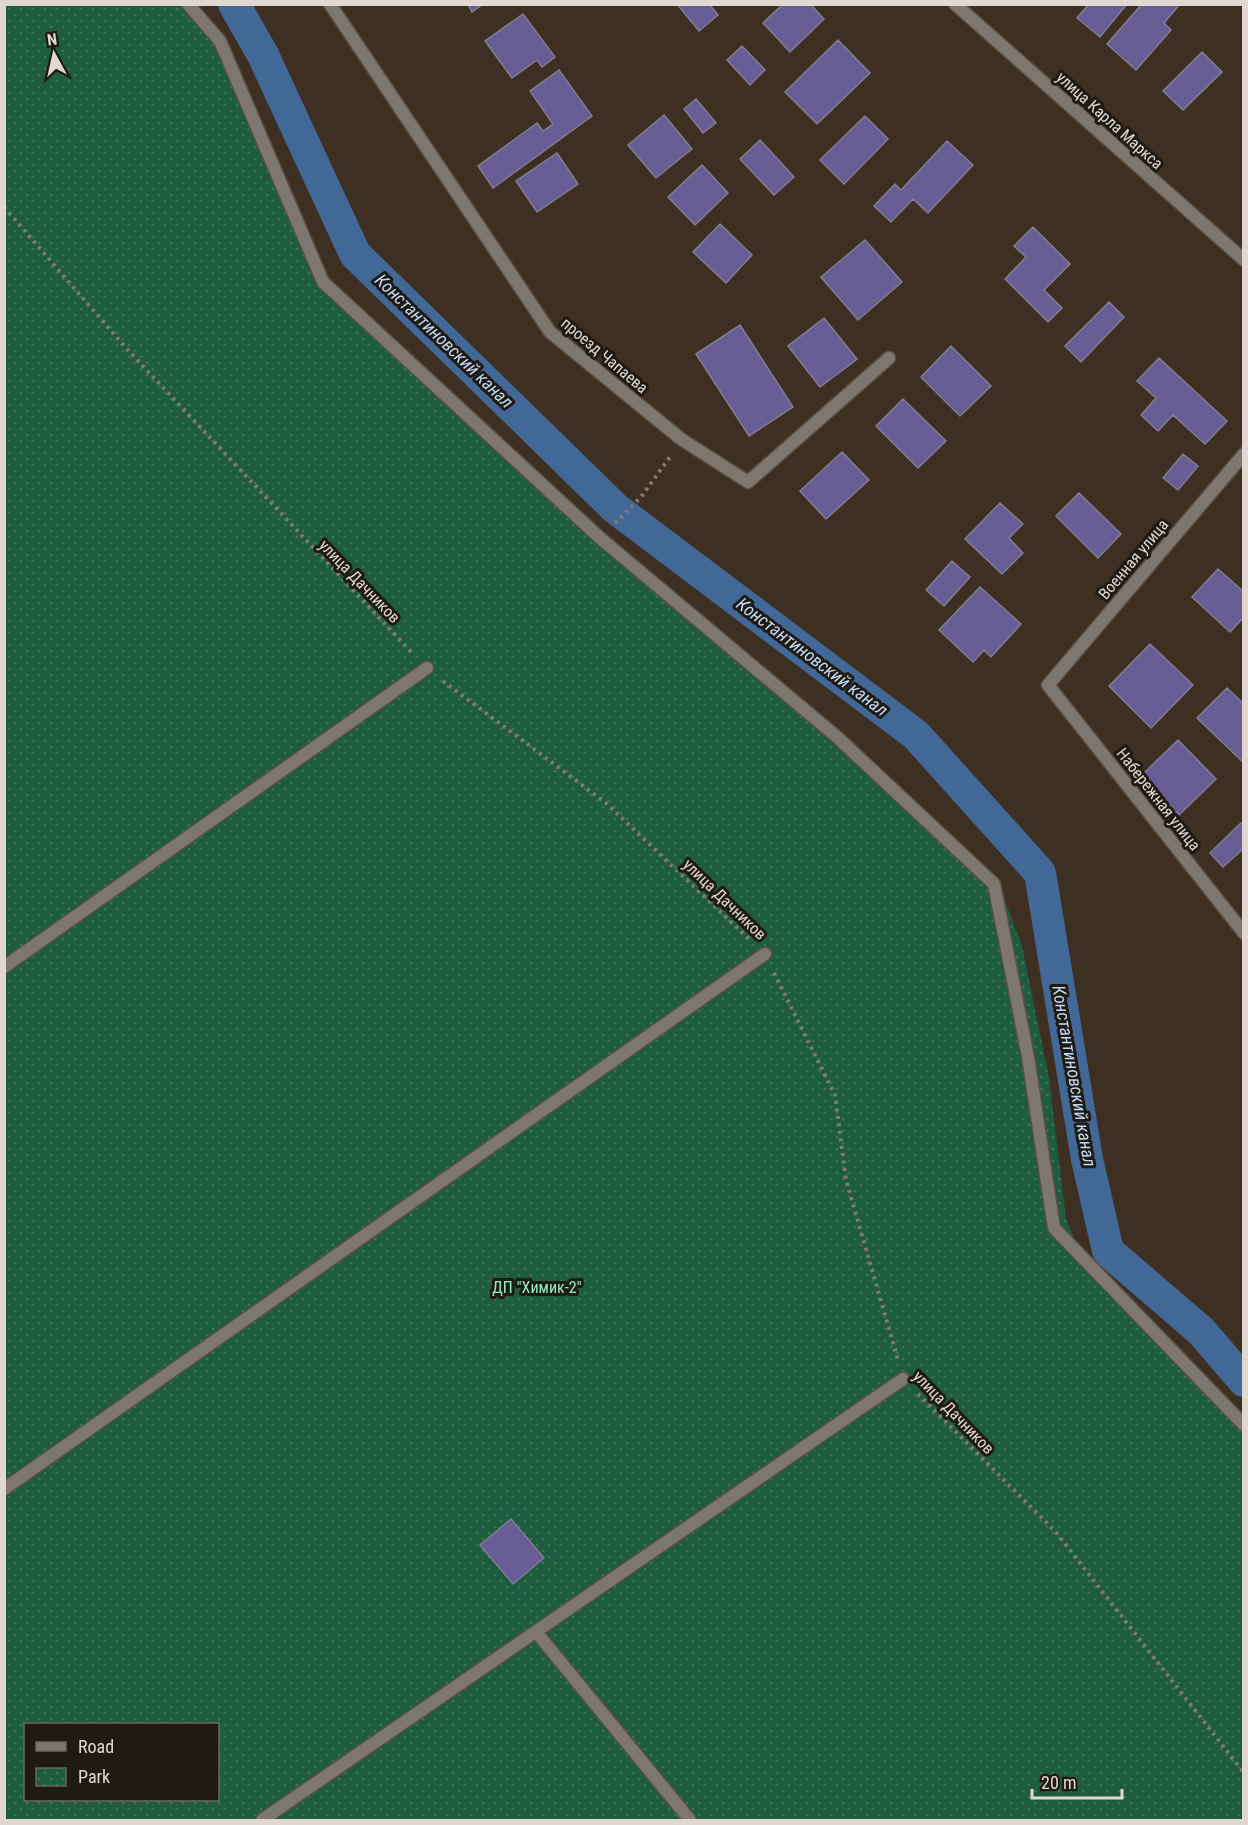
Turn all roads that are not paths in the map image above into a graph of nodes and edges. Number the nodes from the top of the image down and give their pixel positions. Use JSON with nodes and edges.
{"nodes":[{"id":1,"x":188,"y":4,"type":"edge"},
{"id":2,"x":330,"y":4,"type":"edge"},
{"id":3,"x":955,"y":4,"type":"edge"},
{"id":4,"x":1244,"y":260,"type":"edge"},
{"id":5,"x":889,"y":358,"type":"dead end"},
{"id":6,"x":1244,"y":454,"type":"edge"},
{"id":7,"x":427,"y":668,"type":"road end"},
{"id":8,"x":1048,"y":686,"type":"joint"},
{"id":9,"x":1244,"y":933,"type":"edge"},
{"id":10,"x":765,"y":954,"type":"road end"},
{"id":11,"x":4,"y":967,"type":"edge"},
{"id":12,"x":903,"y":1379,"type":"road end"},
{"id":13,"x":1244,"y":1425,"type":"edge"},
{"id":14,"x":4,"y":1489,"type":"edge"},
{"id":15,"x":537,"y":1633,"type":"junction"},
{"id":16,"x":262,"y":1821,"type":"edge"},
{"id":17,"x":690,"y":1821,"type":"edge"}],
"edges":[{"from":1,"to":13,"type":"street"},
{"from":2,"to":5,"type":"street","name":"проезд Чапаева"},
{"from":3,"to":4,"type":"street","name":"улица Карла Маркса"},
{"from":6,"to":8,"type":"street","name":"Военная улица"},
{"from":7,"to":11,"type":"street"},
{"from":8,"to":9,"type":"street","name":"Набережная улица"},
{"from":10,"to":14,"type":"street"},
{"from":12,"to":15,"type":"street"},
{"from":15,"to":16,"type":"street"},
{"from":15,"to":17,"type":"street"}]}
